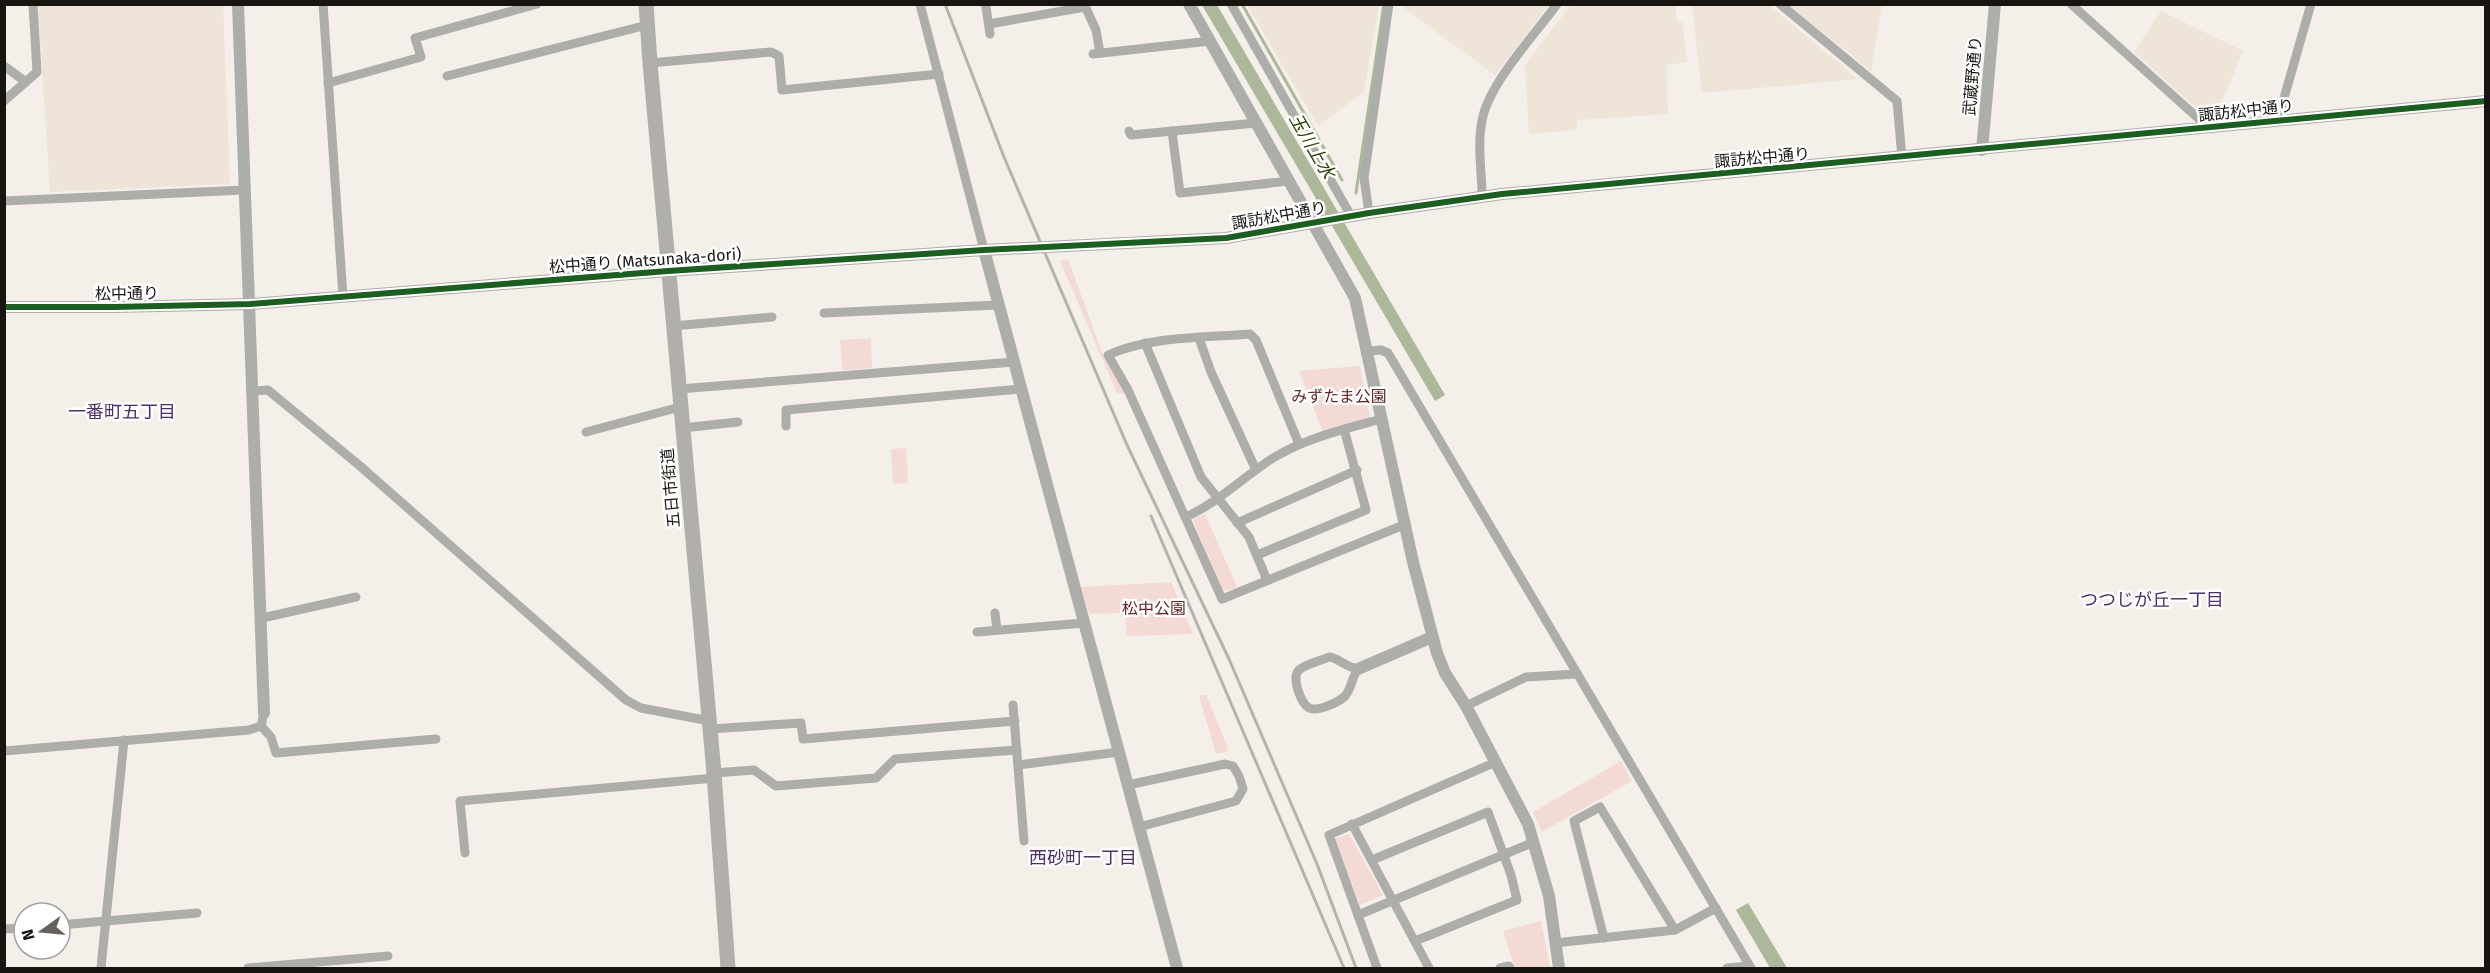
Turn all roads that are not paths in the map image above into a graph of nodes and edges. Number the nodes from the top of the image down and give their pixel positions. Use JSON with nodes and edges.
{"nodes":[{"id":1,"x":33,"y":4,"type":"edge"},
{"id":2,"x":238,"y":4,"type":"edge"},
{"id":3,"x":323,"y":4,"type":"edge"},
{"id":4,"x":537,"y":4,"type":"edge"},
{"id":5,"x":646,"y":4,"type":"edge"},
{"id":6,"x":920,"y":4,"type":"edge"},
{"id":7,"x":1189,"y":4,"type":"edge"},
{"id":8,"x":1231,"y":4,"type":"edge"},
{"id":9,"x":1389,"y":4,"type":"edge"},
{"id":10,"x":1557,"y":4,"type":"edge"},
{"id":11,"x":1780,"y":4,"type":"edge"},
{"id":12,"x":1995,"y":4,"type":"edge"},
{"id":13,"x":2311,"y":4,"type":"edge"},
{"id":14,"x":1084,"y":5,"type":"edge"},
{"id":15,"x":2075,"y":6,"type":"edge"},
{"id":16,"x":986,"y":7,"type":"dead end"},
{"id":17,"x":646,"y":25,"type":"junction"},
{"id":18,"x":1210,"y":41,"type":"junction"},
{"id":19,"x":650,"y":63,"type":"junction"},
{"id":20,"x":4,"y":66,"type":"edge"},
{"id":21,"x":939,"y":74,"type":"junction"},
{"id":22,"x":447,"y":76,"type":"dead end"},
{"id":23,"x":26,"y":82,"type":"junction"},
{"id":24,"x":328,"y":83,"type":"junction"},
{"id":25,"x":4,"y":100,"type":"edge"},
{"id":26,"x":2486,"y":101,"type":"edge"},
{"id":27,"x":2284,"y":120,"type":"junction"},
{"id":28,"x":1256,"y":123,"type":"junction"},
{"id":29,"x":2209,"y":128,"type":"junction"},
{"id":30,"x":1172,"y":131,"type":"junction"},
{"id":31,"x":1130,"y":132,"type":"dead end"},
{"id":32,"x":1982,"y":150,"type":"junction"},
{"id":33,"x":1902,"y":158,"type":"junction"},
{"id":34,"x":1289,"y":181,"type":"junction"},
{"id":35,"x":245,"y":190,"type":"junction"},
{"id":36,"x":1482,"y":196,"type":"junction"},
{"id":37,"x":4,"y":201,"type":"edge"},
{"id":38,"x":1369,"y":213,"type":"junction"},
{"id":39,"x":1347,"y":217,"type":"junction"},
{"id":40,"x":1320,"y":222,"type":"junction"},
{"id":41,"x":1043,"y":248,"type":"joint"},
{"id":42,"x":984,"y":250,"type":"junction"},
{"id":43,"x":668,"y":271,"type":"junction"},
{"id":44,"x":343,"y":297,"type":"junction"},
{"id":45,"x":250,"y":304,"type":"junction"},
{"id":46,"x":997,"y":304,"type":"junction"},
{"id":47,"x":4,"y":307,"type":"edge"},
{"id":48,"x":825,"y":313,"type":"dead end"},
{"id":49,"x":772,"y":317,"type":"dead end"},
{"id":50,"x":673,"y":326,"type":"junction"},
{"id":51,"x":1199,"y":338,"type":"junction"},
{"id":52,"x":1145,"y":343,"type":"junction"},
{"id":53,"x":1368,"y":351,"type":"junction"},
{"id":54,"x":1014,"y":362,"type":"junction"},
{"id":55,"x":679,"y":389,"type":"junction"},
{"id":56,"x":1022,"y":389,"type":"junction"},
{"id":57,"x":254,"y":391,"type":"junction"},
{"id":58,"x":680,"y":407,"type":"junction"},
{"id":59,"x":1381,"y":419,"type":"junction"},
{"id":60,"x":738,"y":422,"type":"dead end"},
{"id":61,"x":786,"y":426,"type":"dead end"},
{"id":62,"x":682,"y":428,"type":"junction"},
{"id":63,"x":1344,"y":429,"type":"junction"},
{"id":64,"x":586,"y":432,"type":"dead end"},
{"id":65,"x":1299,"y":444,"type":"junction"},
{"id":66,"x":1256,"y":470,"type":"junction"},
{"id":67,"x":1357,"y":470,"type":"junction"},
{"id":68,"x":1218,"y":499,"type":"junction"},
{"id":69,"x":1186,"y":517,"type":"junction"},
{"id":70,"x":1237,"y":523,"type":"junction"},
{"id":71,"x":1406,"y":525,"type":"junction"},
{"id":72,"x":1257,"y":555,"type":"junction"},
{"id":73,"x":1267,"y":580,"type":"junction"},
{"id":74,"x":356,"y":597,"type":"dead end"},
{"id":75,"x":995,"y":613,"type":"dead end"},
{"id":76,"x":262,"y":618,"type":"junction"},
{"id":77,"x":1084,"y":623,"type":"junction"},
{"id":78,"x":997,"y":630,"type":"junction"},
{"id":79,"x":977,"y":632,"type":"dead end"},
{"id":80,"x":1432,"y":637,"type":"junction"},
{"id":81,"x":1352,"y":671,"type":"junction"},
{"id":82,"x":1577,"y":674,"type":"junction"},
{"id":83,"x":1013,"y":705,"type":"dead end"},
{"id":84,"x":1466,"y":706,"type":"junction"},
{"id":85,"x":264,"y":713,"type":"joint"},
{"id":86,"x":1015,"y":722,"type":"junction"},
{"id":87,"x":710,"y":725,"type":"junction"},
{"id":88,"x":261,"y":726,"type":"junction"},
{"id":89,"x":436,"y":739,"type":"dead end"},
{"id":90,"x":124,"y":740,"type":"junction"},
{"id":91,"x":1017,"y":750,"type":"junction"},
{"id":92,"x":4,"y":751,"type":"edge"},
{"id":93,"x":1119,"y":752,"type":"junction"},
{"id":94,"x":1496,"y":762,"type":"junction"},
{"id":95,"x":1018,"y":765,"type":"junction"},
{"id":96,"x":714,"y":776,"type":"junction"},
{"id":97,"x":1128,"y":785,"type":"junction"},
{"id":98,"x":1352,"y":824,"type":"junction"},
{"id":99,"x":1139,"y":827,"type":"junction"},
{"id":100,"x":1023,"y":841,"type":"dead end"},
{"id":101,"x":1534,"y":842,"type":"junction"},
{"id":102,"x":465,"y":853,"type":"dead end"},
{"id":103,"x":1504,"y":854,"type":"junction"},
{"id":104,"x":1372,"y":860,"type":"junction"},
{"id":105,"x":1393,"y":901,"type":"junction"},
{"id":106,"x":1716,"y":908,"type":"junction"},
{"id":107,"x":197,"y":914,"type":"dead end"},
{"id":108,"x":1358,"y":915,"type":"junction"},
{"id":109,"x":106,"y":921,"type":"junction"},
{"id":110,"x":72,"y":924,"type":"edge"},
{"id":111,"x":1675,"y":930,"type":"junction"},
{"id":112,"x":1604,"y":938,"type":"junction"},
{"id":113,"x":1414,"y":941,"type":"junction"},
{"id":114,"x":1555,"y":943,"type":"junction"},
{"id":115,"x":388,"y":956,"type":"dead end"},
{"id":116,"x":1750,"y":967,"type":"edge"},
{"id":117,"x":100,"y":969,"type":"edge"},
{"id":118,"x":248,"y":969,"type":"edge"},
{"id":119,"x":728,"y":969,"type":"edge"},
{"id":120,"x":1177,"y":969,"type":"edge"},
{"id":121,"x":1377,"y":969,"type":"edge"},
{"id":122,"x":1429,"y":969,"type":"edge"},
{"id":123,"x":1500,"y":969,"type":"edge"},
{"id":124,"x":1510,"y":969,"type":"edge"},
{"id":125,"x":1560,"y":969,"type":"edge"},
{"id":126,"x":1727,"y":969,"type":"edge"}],
"edges":[{"from":1,"to":23,"type":"street"},
{"from":2,"to":35,"type":"street"},
{"from":3,"to":24,"type":"street"},
{"from":4,"to":24,"type":"street"},
{"from":5,"to":17,"type":"main road","name":"五日市街道"},
{"from":6,"to":21,"type":"street"},
{"from":7,"to":18,"type":"street"},
{"from":8,"to":39,"type":"street"},
{"from":9,"to":38,"type":"street"},
{"from":10,"to":36,"type":"street"},
{"from":11,"to":33,"type":"street"},
{"from":12,"to":32,"type":"street","name":"武蔵野通り"},
{"from":13,"to":27,"type":"street"},
{"from":14,"to":16,"type":"street"},
{"from":14,"to":18,"type":"street"},
{"from":15,"to":29,"type":"street"},
{"from":17,"to":19,"type":"main road","name":"五日市街道"},
{"from":17,"to":22,"type":"street"},
{"from":18,"to":28,"type":"street"},
{"from":19,"to":21,"type":"street"},
{"from":19,"to":43,"type":"main road","name":"五日市街道"},
{"from":20,"to":23,"type":"street"},
{"from":21,"to":42,"type":"street"},
{"from":23,"to":25,"type":"street"},
{"from":24,"to":44,"type":"street"},
{"from":26,"to":27,"type":"street","name":"諏訪松中通り"},
{"from":27,"to":29,"type":"street","name":"諏訪松中通り"},
{"from":28,"to":30,"type":"street"},
{"from":28,"to":34,"type":"street"},
{"from":29,"to":32,"type":"street","name":"諏訪松中通り"},
{"from":30,"to":31,"type":"street"},
{"from":30,"to":34,"type":"street"},
{"from":32,"to":33,"type":"street","name":"諏訪松中通り"},
{"from":33,"to":36,"type":"street","name":"諏訪松中通り"},
{"from":34,"to":40,"type":"street"},
{"from":35,"to":37,"type":"street"},
{"from":35,"to":45,"type":"street"},
{"from":36,"to":38,"type":"street","name":"諏訪松中通り"},
{"from":38,"to":39,"type":"street","name":"諏訪松中通り"},
{"from":39,"to":40,"type":"street","name":"諏訪松中通り"},
{"from":40,"to":41,"type":"street","name":"諏訪松中通り"},
{"from":40,"to":53,"type":"street"},
{"from":41,"to":42,"type":"street","name":"松中通り (Matsunaka-dori)"},
{"from":42,"to":43,"type":"street","name":"松中通り (Matsunaka-dori)"},
{"from":42,"to":46,"type":"street"},
{"from":43,"to":44,"type":"street","name":"松中通り (Matsunaka-dori)"},
{"from":43,"to":50,"type":"main road","name":"五日市街道"},
{"from":44,"to":45,"type":"street","name":"松中通り (Matsunaka-dori)"},
{"from":45,"to":47,"type":"street","name":"松中通り"},
{"from":45,"to":57,"type":"street"},
{"from":46,"to":48,"type":"street"},
{"from":46,"to":54,"type":"street"},
{"from":49,"to":50,"type":"street"},
{"from":50,"to":55,"type":"main road","name":"五日市街道"},
{"from":51,"to":52,"type":"street"},
{"from":51,"to":65,"type":"street"},
{"from":51,"to":66,"type":"street"},
{"from":52,"to":68,"type":"street"},
{"from":52,"to":69,"type":"street"},
{"from":53,"to":59,"type":"street"},
{"from":53,"to":82,"type":"street"},
{"from":54,"to":55,"type":"street"},
{"from":54,"to":56,"type":"street"},
{"from":55,"to":58,"type":"main road","name":"五日市街道"},
{"from":56,"to":61,"type":"street"},
{"from":56,"to":77,"type":"street"},
{"from":57,"to":76,"type":"street"},
{"from":57,"to":87,"type":"street"},
{"from":58,"to":62,"type":"main road","name":"五日市街道"},
{"from":58,"to":64,"type":"street"},
{"from":59,"to":63,"type":"street"},
{"from":59,"to":71,"type":"street"},
{"from":60,"to":62,"type":"street"},
{"from":62,"to":87,"type":"main road","name":"五日市街道"},
{"from":63,"to":65,"type":"street"},
{"from":63,"to":67,"type":"street"},
{"from":65,"to":66,"type":"street"},
{"from":66,"to":68,"type":"street"},
{"from":67,"to":70,"type":"street"},
{"from":67,"to":72,"type":"street"},
{"from":68,"to":69,"type":"street"},
{"from":68,"to":70,"type":"street"},
{"from":69,"to":73,"type":"street"},
{"from":70,"to":72,"type":"street"},
{"from":71,"to":73,"type":"street"},
{"from":71,"to":80,"type":"street"},
{"from":72,"to":73,"type":"street"},
{"from":74,"to":76,"type":"street"},
{"from":75,"to":78,"type":"street"},
{"from":76,"to":85,"type":"street"},
{"from":77,"to":78,"type":"street"},
{"from":77,"to":93,"type":"street"},
{"from":78,"to":79,"type":"street"},
{"from":80,"to":81,"type":"street"},
{"from":80,"to":84,"type":"street"},
{"from":81,"to":81,"type":"street"},
{"from":82,"to":84,"type":"street"},
{"from":82,"to":106,"type":"street"},
{"from":83,"to":86,"type":"street"},
{"from":84,"to":94,"type":"street"},
{"from":85,"to":88,"type":"street"},
{"from":86,"to":87,"type":"street"},
{"from":86,"to":91,"type":"street"},
{"from":87,"to":96,"type":"main road","name":"五日市街道"},
{"from":88,"to":89,"type":"street"},
{"from":88,"to":90,"type":"street"},
{"from":90,"to":92,"type":"street"},
{"from":90,"to":109,"type":"street"},
{"from":91,"to":95,"type":"street"},
{"from":91,"to":96,"type":"street"},
{"from":93,"to":95,"type":"street"},
{"from":93,"to":97,"type":"street"},
{"from":94,"to":98,"type":"street"},
{"from":94,"to":101,"type":"street"},
{"from":95,"to":100,"type":"street"},
{"from":96,"to":102,"type":"street"},
{"from":96,"to":119,"type":"main road","name":"五日市街道"},
{"from":97,"to":99,"type":"street"},
{"from":97,"to":99,"type":"street"},
{"from":98,"to":104,"type":"street"},
{"from":98,"to":108,"type":"street"},
{"from":99,"to":120,"type":"street"},
{"from":101,"to":103,"type":"street"},
{"from":101,"to":114,"type":"street"},
{"from":103,"to":104,"type":"street"},
{"from":103,"to":105,"type":"street"},
{"from":103,"to":113,"type":"street"},
{"from":104,"to":105,"type":"street"},
{"from":105,"to":108,"type":"street"},
{"from":105,"to":113,"type":"street"},
{"from":106,"to":111,"type":"street"},
{"from":106,"to":116,"type":"street"},
{"from":107,"to":109,"type":"street"},
{"from":108,"to":121,"type":"street"},
{"from":109,"to":110,"type":"street"},
{"from":109,"to":117,"type":"street"},
{"from":111,"to":112,"type":"street"},
{"from":111,"to":112,"type":"street"},
{"from":112,"to":114,"type":"street"},
{"from":113,"to":122,"type":"street"},
{"from":114,"to":125,"type":"street"},
{"from":115,"to":118,"type":"street"},
{"from":116,"to":126,"type":"street"},
{"from":123,"to":124,"type":"street"}]}
